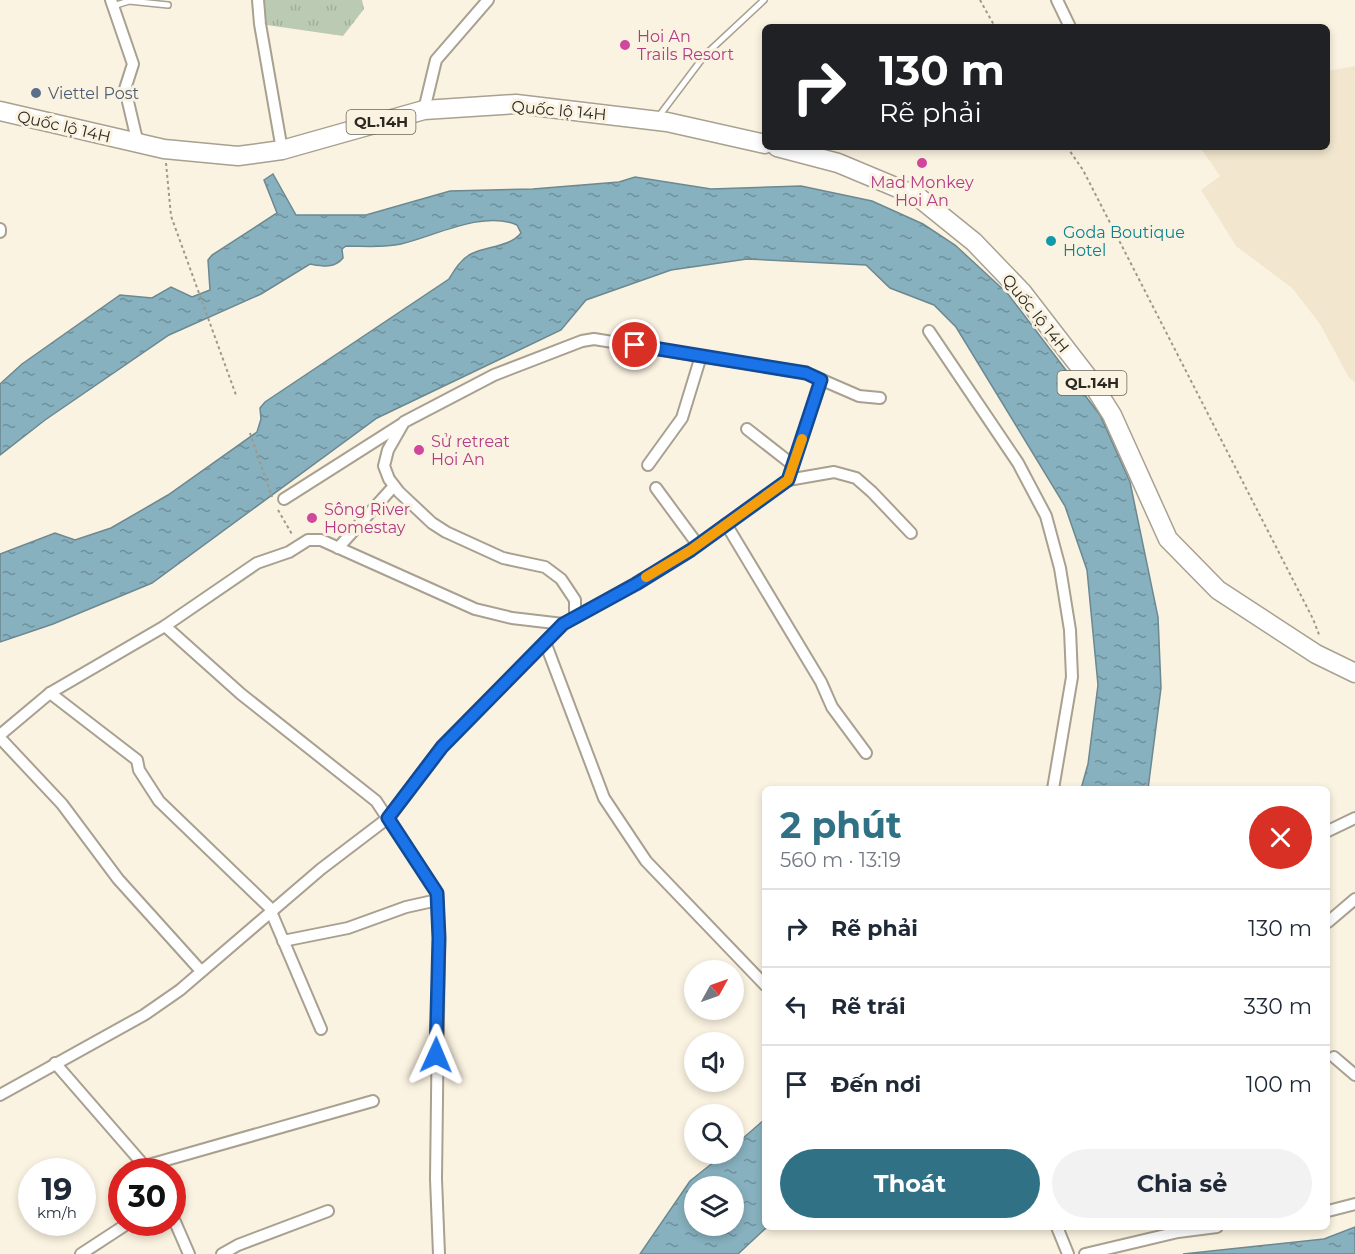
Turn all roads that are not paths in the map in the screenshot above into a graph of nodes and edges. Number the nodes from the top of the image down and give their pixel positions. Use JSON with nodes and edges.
{"nodes":[{"id":1,"x":258,"y":0,"type":"edge"},
{"id":2,"x":488,"y":0,"type":"edge"},
{"id":3,"x":764,"y":0,"type":"edge"},
{"id":4,"x":1057,"y":0,"type":"edge"},
{"id":5,"x":112,"y":3,"type":"edge"},
{"id":6,"x":168,"y":5,"type":"dead end"},
{"id":7,"x":1069,"y":24,"type":"edge"},
{"id":8,"x":424,"y":110,"type":"junction"},
{"id":9,"x":0,"y":111,"type":"edge"},
{"id":10,"x":656,"y":120,"type":"junction"},
{"id":11,"x":762,"y":143,"type":"edge"},
{"id":12,"x":138,"y":144,"type":"junction"},
{"id":13,"x":282,"y":150,"type":"junction"},
{"id":14,"x":788,"y":150,"type":"edge"},
{"id":15,"x":929,"y":331,"type":"dead end"},
{"id":16,"x":701,"y":356,"type":"junction"},
{"id":17,"x":821,"y":380,"type":"junction"},
{"id":18,"x":880,"y":398,"type":"dead end"},
{"id":19,"x":404,"y":422,"type":"junction"},
{"id":20,"x":747,"y":429,"type":"dead end"},
{"id":21,"x":648,"y":465,"type":"dead end"},
{"id":22,"x":793,"y":465,"type":"junction"},
{"id":23,"x":788,"y":480,"type":"junction"},
{"id":24,"x":394,"y":486,"type":"junction"},
{"id":25,"x":656,"y":488,"type":"dead end"},
{"id":26,"x":284,"y":499,"type":"dead end"},
{"id":27,"x":726,"y":524,"type":"junction"},
{"id":28,"x":911,"y":533,"type":"dead end"},
{"id":29,"x":698,"y":545,"type":"junction"},
{"id":30,"x":338,"y":548,"type":"junction"},
{"id":31,"x":575,"y":616,"type":"junction"},
{"id":32,"x":563,"y":624,"type":"junction"},
{"id":33,"x":165,"y":626,"type":"junction"},
{"id":34,"x":545,"y":642,"type":"junction"},
{"id":35,"x":1355,"y":675,"type":"edge"},
{"id":36,"x":50,"y":693,"type":"junction"},
{"id":37,"x":0,"y":736,"type":"edge"},
{"id":38,"x":866,"y":753,"type":"dead end"},
{"id":39,"x":1054,"y":786,"type":"edge"},
{"id":40,"x":388,"y":818,"type":"junction"},
{"id":41,"x":1355,"y":818,"type":"edge"},
{"id":42,"x":1330,"y":830,"type":"edge"},
{"id":43,"x":437,"y":896,"type":"junction"},
{"id":44,"x":1355,"y":899,"type":"edge"},
{"id":45,"x":271,"y":912,"type":"junction"},
{"id":46,"x":1330,"y":920,"type":"edge"},
{"id":47,"x":283,"y":941,"type":"junction"},
{"id":48,"x":201,"y":971,"type":"junction"},
{"id":49,"x":762,"y":982,"type":"edge"},
{"id":50,"x":321,"y":1029,"type":"dead end"},
{"id":51,"x":1334,"y":1057,"type":"dead end"},
{"id":52,"x":55,"y":1064,"type":"junction"},
{"id":53,"x":1355,"y":1075,"type":"edge"},
{"id":54,"x":0,"y":1095,"type":"edge"},
{"id":55,"x":373,"y":1101,"type":"dead end"},
{"id":56,"x":137,"y":1158,"type":"edge"},
{"id":57,"x":184,"y":1158,"type":"edge"},
{"id":58,"x":1355,"y":1204,"type":"edge"},
{"id":59,"x":1330,"y":1210,"type":"edge"},
{"id":60,"x":327,"y":1211,"type":"dead end"},
{"id":61,"x":1058,"y":1230,"type":"edge"},
{"id":62,"x":1194,"y":1230,"type":"edge"},
{"id":63,"x":108,"y":1236,"type":"edge"},
{"id":64,"x":181,"y":1236,"type":"edge"},
{"id":65,"x":81,"y":1254,"type":"edge"},
{"id":66,"x":189,"y":1254,"type":"edge"},
{"id":67,"x":222,"y":1254,"type":"edge"},
{"id":68,"x":439,"y":1254,"type":"edge"},
{"id":69,"x":1068,"y":1254,"type":"edge"},
{"id":70,"x":1084,"y":1254,"type":"edge"}],
"edges":[{"from":1,"to":13,"type":"street"},
{"from":2,"to":8,"type":"street"},
{"from":3,"to":10,"type":"lane"},
{"from":4,"to":7,"type":"street"},
{"from":5,"to":6,"type":"lane"},
{"from":5,"to":12,"type":"street"},
{"from":8,"to":10,"type":"main road","name":"Quốc lộ 14H","number":"QL.14H"},
{"from":8,"to":13,"type":"main road","name":"Quốc lộ 14H","number":"QL.14H"},
{"from":9,"to":12,"type":"main road","name":"Quốc lộ 14H","number":"QL.14H"},
{"from":10,"to":11,"type":"main road","name":"Quốc lộ 14H","number":"QL.14H"},
{"from":12,"to":13,"type":"main road","name":"Quốc lộ 14H","number":"QL.14H"},
{"from":14,"to":35,"type":"main road","name":"Quốc lộ 14H","number":"QL.14H"},
{"from":15,"to":39,"type":"street"},
{"from":16,"to":17,"type":"street"},
{"from":16,"to":19,"type":"street"},
{"from":16,"to":21,"type":"street"},
{"from":17,"to":18,"type":"street"},
{"from":17,"to":22,"type":"street"},
{"from":19,"to":24,"type":"street"},
{"from":19,"to":26,"type":"street"},
{"from":20,"to":22,"type":"street"},
{"from":22,"to":23,"type":"street"},
{"from":23,"to":27,"type":"street"},
{"from":23,"to":28,"type":"street"},
{"from":24,"to":30,"type":"street"},
{"from":24,"to":31,"type":"street"},
{"from":25,"to":29,"type":"street"},
{"from":27,"to":29,"type":"street"},
{"from":27,"to":38,"type":"street"},
{"from":29,"to":31,"type":"street"},
{"from":30,"to":32,"type":"street"},
{"from":30,"to":33,"type":"street"},
{"from":31,"to":32,"type":"street"},
{"from":32,"to":34,"type":"street"},
{"from":33,"to":36,"type":"street"},
{"from":33,"to":40,"type":"street"},
{"from":34,"to":40,"type":"street"},
{"from":34,"to":49,"type":"street"},
{"from":36,"to":37,"type":"street"},
{"from":36,"to":45,"type":"street"},
{"from":37,"to":48,"type":"street"},
{"from":40,"to":43,"type":"street"},
{"from":40,"to":45,"type":"street"},
{"from":41,"to":42,"type":"street"},
{"from":43,"to":47,"type":"street"},
{"from":43,"to":68,"type":"street"},
{"from":44,"to":46,"type":"street"},
{"from":45,"to":47,"type":"street"},
{"from":45,"to":48,"type":"street"},
{"from":47,"to":50,"type":"street"},
{"from":48,"to":52,"type":"street"},
{"from":51,"to":53,"type":"street"},
{"from":52,"to":54,"type":"street"},
{"from":52,"to":56,"type":"street"},
{"from":55,"to":57,"type":"street"},
{"from":58,"to":59,"type":"street"},
{"from":60,"to":67,"type":"street"},
{"from":61,"to":69,"type":"street"},
{"from":62,"to":70,"type":"street"},
{"from":63,"to":65,"type":"street"},
{"from":64,"to":66,"type":"street"}]}
